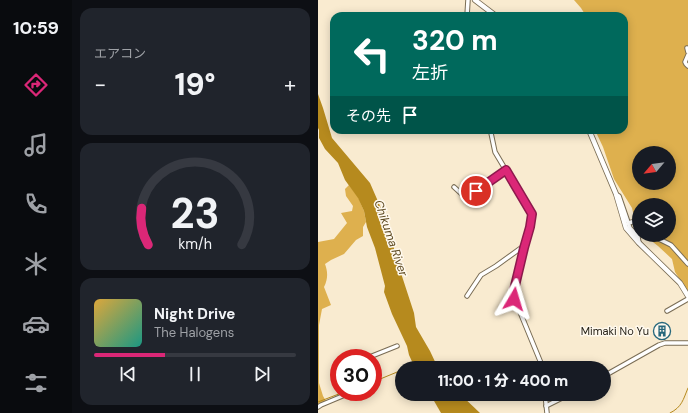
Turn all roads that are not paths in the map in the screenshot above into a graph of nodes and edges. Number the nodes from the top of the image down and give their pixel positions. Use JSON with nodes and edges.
{"nodes":[{"id":1,"x":468,"y":0,"type":"edge"},
{"id":2,"x":475,"y":0,"type":"edge"},
{"id":3,"x":467,"y":12,"type":"edge"},
{"id":4,"x":491,"y":12,"type":"edge"},
{"id":5,"x":688,"y":55,"type":"edge"},
{"id":6,"x":688,"y":66,"type":"edge"},
{"id":7,"x":491,"y":134,"type":"edge"},
{"id":8,"x":591,"y":134,"type":"edge"},
{"id":9,"x":506,"y":170,"type":"junction"},
{"id":10,"x":454,"y":187,"type":"dead end"},
{"id":11,"x":616,"y":194,"type":"junction"},
{"id":12,"x":632,"y":222,"type":"edge"},
{"id":13,"x":629,"y":223,"type":"junction"},
{"id":14,"x":664,"y":242,"type":"edge"},
{"id":15,"x":639,"y":243,"type":"junction"},
{"id":16,"x":524,"y":248,"type":"junction"},
{"id":17,"x":688,"y":264,"type":"edge"},
{"id":18,"x":467,"y":296,"type":"dead end"},
{"id":19,"x":688,"y":296,"type":"edge"},
{"id":20,"x":688,"y":299,"type":"edge"},
{"id":21,"x":667,"y":311,"type":"dead end"},
{"id":22,"x":688,"y":343,"type":"edge"},
{"id":23,"x":397,"y":346,"type":"dead end"},
{"id":24,"x":382,"y":352,"type":"edge"},
{"id":25,"x":540,"y":361,"type":"edge"},
{"id":26,"x":611,"y":372,"type":"edge"},
{"id":27,"x":332,"y":401,"type":"edge"},
{"id":28,"x":546,"y":401,"type":"edge"},
{"id":29,"x":556,"y":401,"type":"edge"},
{"id":30,"x":546,"y":406,"type":"junction"},
{"id":31,"x":318,"y":407,"type":"edge"},
{"id":32,"x":546,"y":413,"type":"edge"}],
"edges":[{"from":1,"to":3,"type":"street"},
{"from":2,"to":4,"type":"main road"},
{"from":5,"to":6,"type":"street"},
{"from":7,"to":9,"type":"street"},
{"from":8,"to":11,"type":"main road"},
{"from":9,"to":10,"type":"street"},
{"from":9,"to":16,"type":"street"},
{"from":11,"to":13,"type":"street"},
{"from":11,"to":15,"type":"main road"},
{"from":12,"to":13,"type":"street"},
{"from":13,"to":15,"type":"street"},
{"from":14,"to":17,"type":"street"},
{"from":15,"to":19,"type":"main road"},
{"from":16,"to":18,"type":"street"},
{"from":16,"to":25,"type":"street"},
{"from":20,"to":21,"type":"street"},
{"from":22,"to":26,"type":"street"},
{"from":23,"to":24,"type":"street"},
{"from":27,"to":31,"type":"street"},
{"from":28,"to":30,"type":"street"},
{"from":29,"to":30,"type":"street"},
{"from":30,"to":32,"type":"street"}]}
